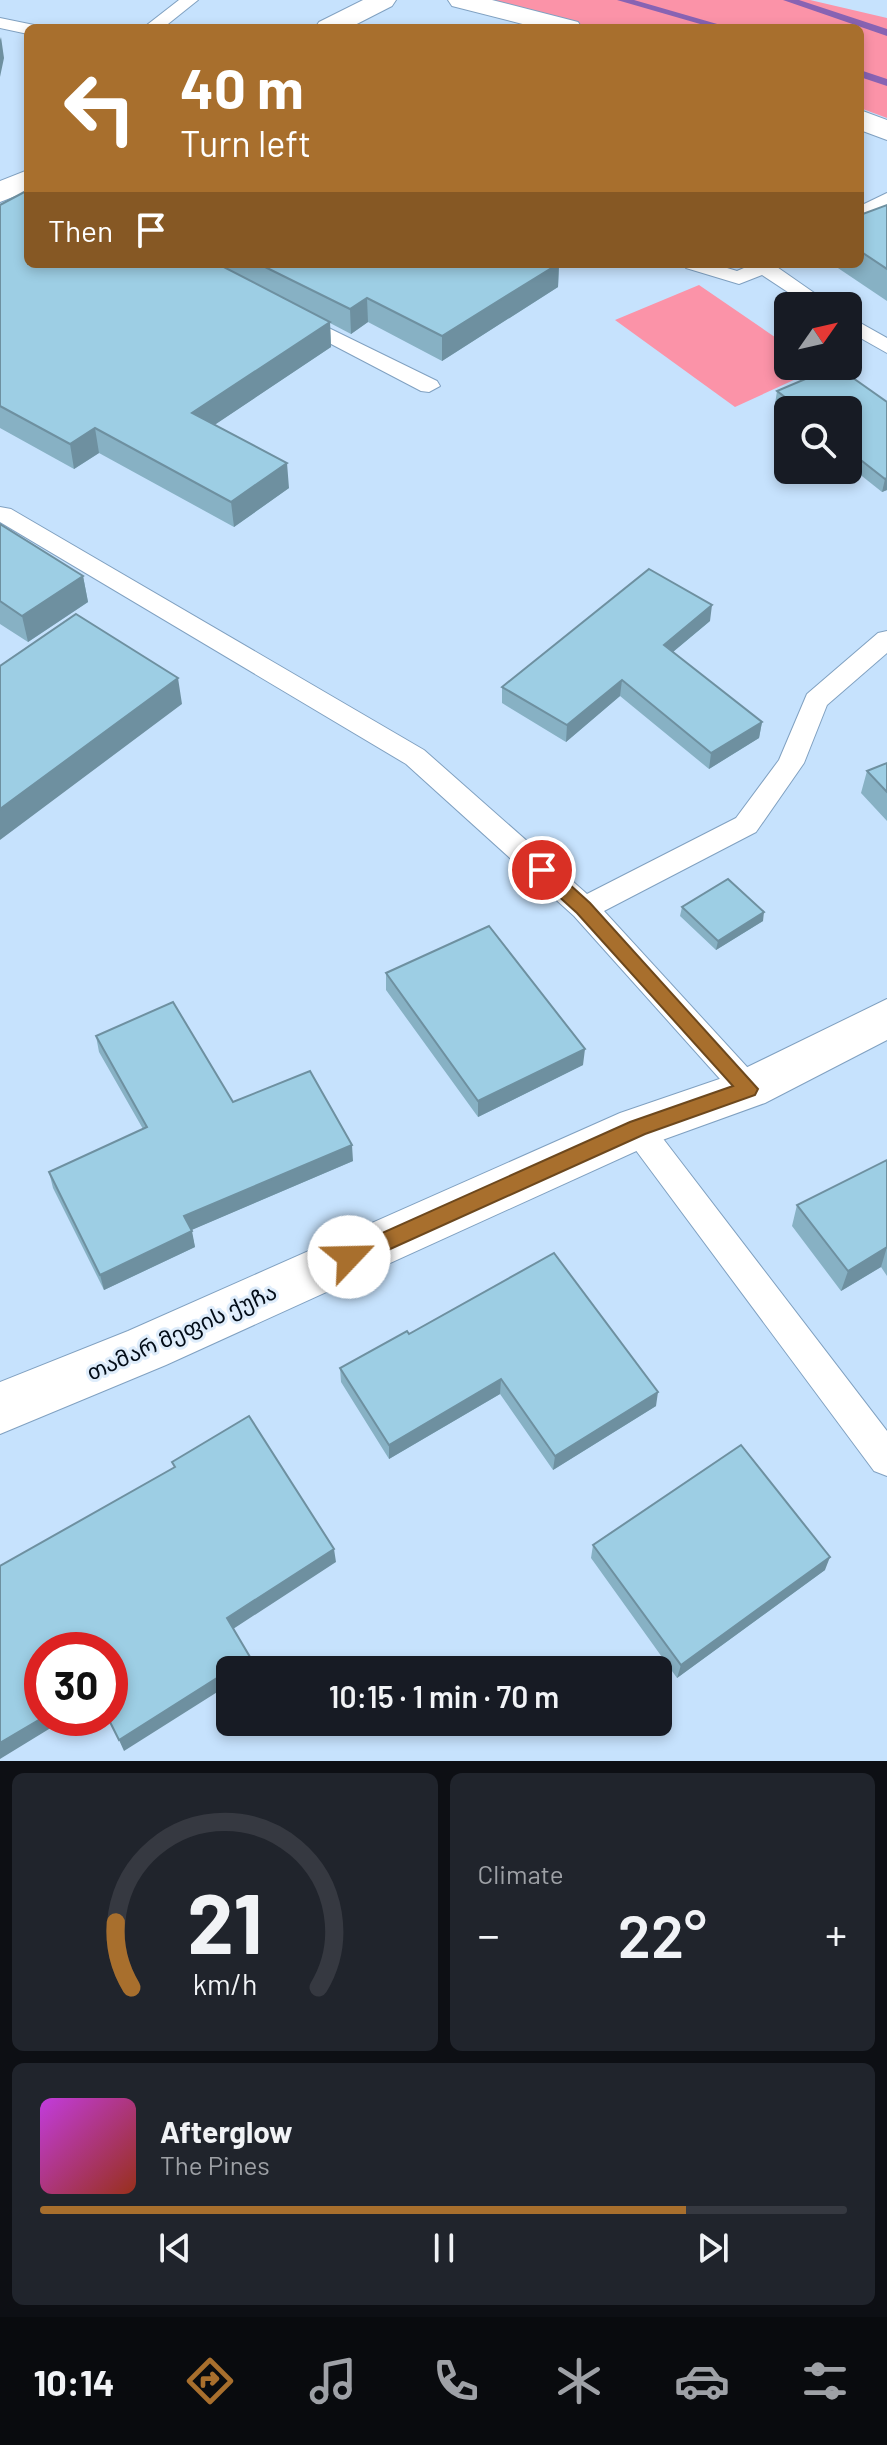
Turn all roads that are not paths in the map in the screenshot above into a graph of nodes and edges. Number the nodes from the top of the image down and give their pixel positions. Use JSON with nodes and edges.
{"nodes":[{"id":1,"x":190,"y":0,"type":"edge"},
{"id":2,"x":383,"y":0,"type":"edge"},
{"id":3,"x":461,"y":0,"type":"edge"},
{"id":4,"x":0,"y":23,"type":"edge"},
{"id":5,"x":157,"y":24,"type":"edge"},
{"id":6,"x":336,"y":24,"type":"edge"},
{"id":7,"x":554,"y":24,"type":"edge"},
{"id":8,"x":24,"y":28,"type":"edge"},
{"id":9,"x":864,"y":121,"type":"edge"},
{"id":10,"x":887,"y":131,"type":"edge"},
{"id":11,"x":887,"y":199,"type":"edge"},
{"id":12,"x":864,"y":212,"type":"edge"},
{"id":13,"x":706,"y":268,"type":"edge"},
{"id":14,"x":762,"y":268,"type":"edge"},
{"id":15,"x":770,"y":268,"type":"edge"},
{"id":16,"x":803,"y":292,"type":"edge"},
{"id":17,"x":275,"y":307,"type":"edge"},
{"id":18,"x":862,"y":331,"type":"edge"},
{"id":19,"x":887,"y":347,"type":"edge"},
{"id":20,"x":429,"y":386,"type":"dead end"},
{"id":21,"x":3,"y":514,"type":"dead end"},
{"id":22,"x":887,"y":639,"type":"edge"},
{"id":23,"x":584,"y":908,"type":"junction"},
{"id":24,"x":887,"y":1018,"type":"edge"},
{"id":25,"x":748,"y":1089,"type":"junction"},
{"id":26,"x":637,"y":1128,"type":"junction"},
{"id":27,"x":0,"y":1408,"type":"edge"},
{"id":28,"x":887,"y":1459,"type":"edge"}],
"edges":[{"from":1,"to":5,"type":"lane"},
{"from":2,"to":6,"type":"street"},
{"from":3,"to":7,"type":"street"},
{"from":4,"to":8,"type":"lane"},
{"from":9,"to":10,"type":"street"},
{"from":11,"to":12,"type":"lane"},
{"from":13,"to":14,"type":"lane"},
{"from":15,"to":16,"type":"lane"},
{"from":17,"to":20,"type":"lane"},
{"from":18,"to":19,"type":"lane"},
{"from":21,"to":23,"type":"lane"},
{"from":22,"to":23,"type":"lane"},
{"from":23,"to":25,"type":"lane"},
{"from":24,"to":25,"type":"street","name":"თამარ მეფის ქუჩა"},
{"from":25,"to":26,"type":"street","name":"თამარ მეფის ქუჩა"},
{"from":26,"to":27,"type":"street","name":"თამარ მეფის ქუჩა"},
{"from":26,"to":28,"type":"lane"}]}
